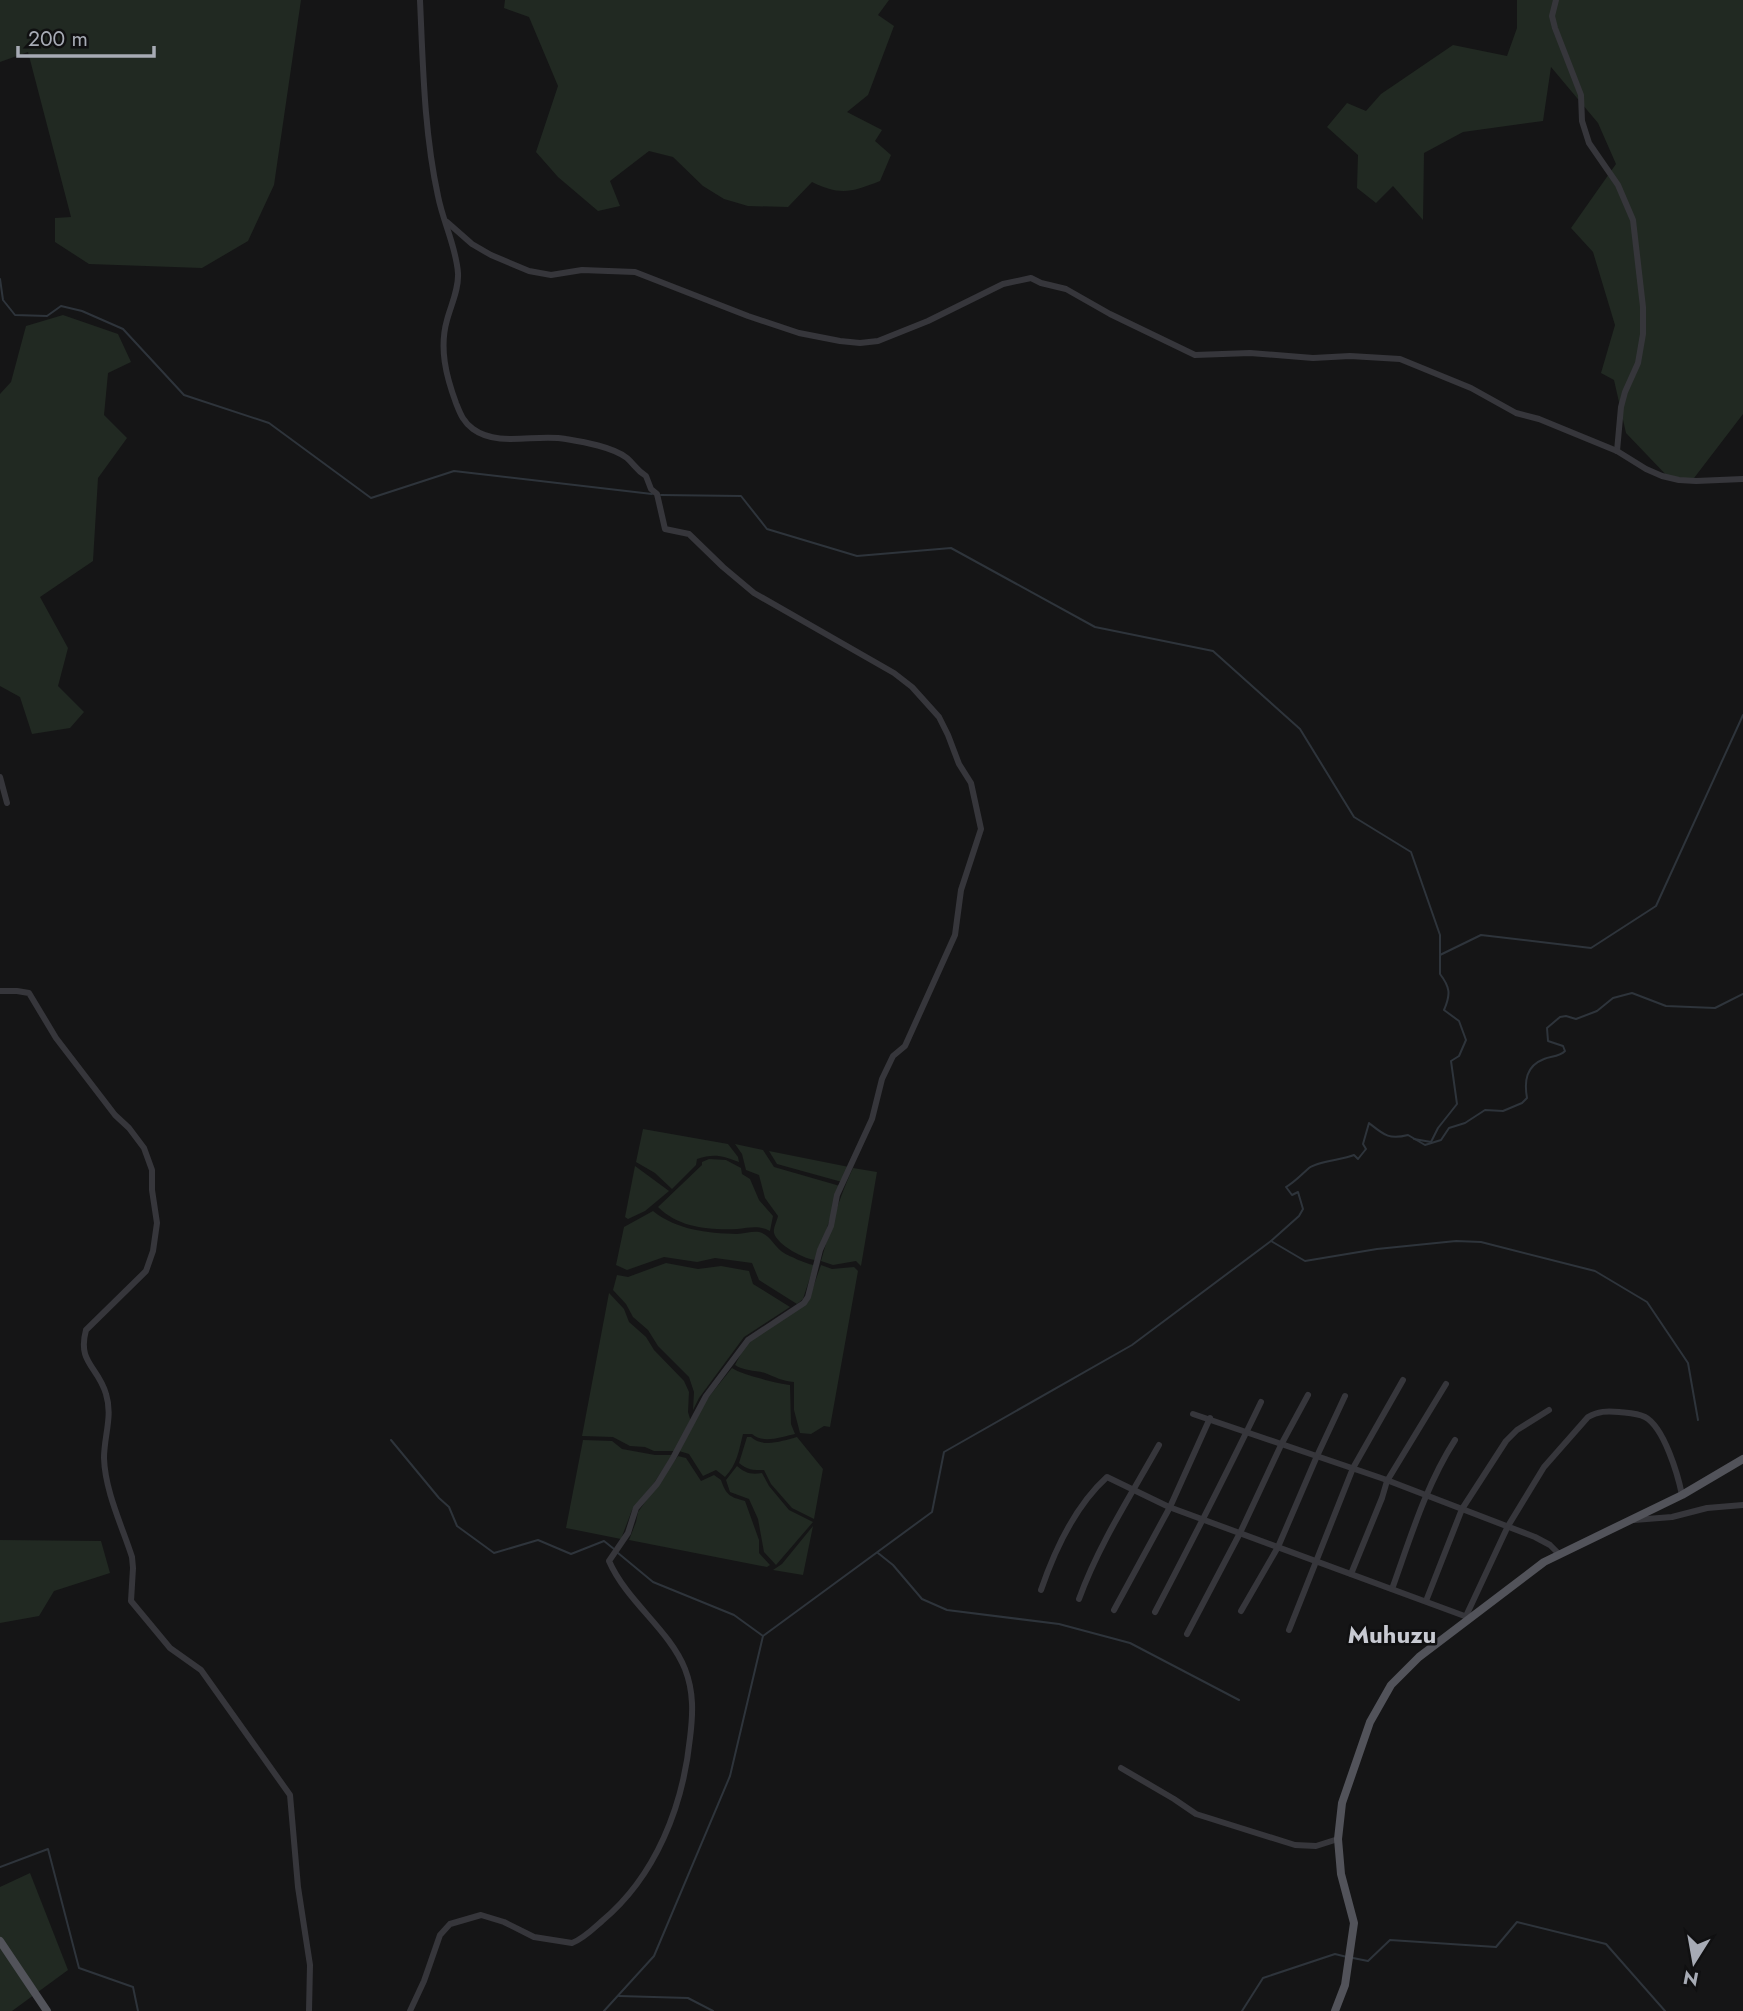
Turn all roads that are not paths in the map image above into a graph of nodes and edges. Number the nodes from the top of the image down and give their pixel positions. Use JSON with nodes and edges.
{"nodes":[{"id":1,"x":420,"y":0,"type":"edge"},
{"id":2,"x":1556,"y":0,"type":"edge"},
{"id":3,"x":447,"y":222,"type":"junction"},
{"id":4,"x":1617,"y":451,"type":"junction"},
{"id":5,"x":1743,"y":479,"type":"edge"},
{"id":6,"x":0,"y":777,"type":"edge"},
{"id":7,"x":7,"y":803,"type":"dead end"},
{"id":8,"x":0,"y":991,"type":"edge"},
{"id":9,"x":1404,"y":1380,"type":"dead end"},
{"id":10,"x":1446,"y":1384,"type":"dead end"},
{"id":11,"x":1308,"y":1395,"type":"dead end"},
{"id":12,"x":1345,"y":1396,"type":"dead end"},
{"id":13,"x":1261,"y":1402,"type":"dead end"},
{"id":14,"x":1549,"y":1410,"type":"dead end"},
{"id":15,"x":1193,"y":1414,"type":"dead end"},
{"id":16,"x":1210,"y":1418,"type":"junction"},
{"id":17,"x":1247,"y":1431,"type":"junction"},
{"id":18,"x":1455,"y":1440,"type":"dead end"},
{"id":19,"x":1282,"y":1443,"type":"junction"},
{"id":20,"x":1159,"y":1445,"type":"dead end"},
{"id":21,"x":1317,"y":1456,"type":"junction"},
{"id":22,"x":1741,"y":1462,"type":"edge"},
{"id":23,"x":1353,"y":1468,"type":"junction"},
{"id":24,"x":1387,"y":1480,"type":"junction"},
{"id":25,"x":1134,"y":1490,"type":"junction"},
{"id":26,"x":1682,"y":1494,"type":"junction"},
{"id":27,"x":1427,"y":1496,"type":"junction"},
{"id":28,"x":1743,"y":1504,"type":"edge"},
{"id":29,"x":1170,"y":1507,"type":"junction"},
{"id":30,"x":1462,"y":1509,"type":"junction"},
{"id":31,"x":1204,"y":1520,"type":"junction"},
{"id":32,"x":1627,"y":1521,"type":"junction"},
{"id":33,"x":1508,"y":1526,"type":"junction"},
{"id":34,"x":1240,"y":1533,"type":"junction"},
{"id":35,"x":1278,"y":1547,"type":"junction"},
{"id":36,"x":1559,"y":1554,"type":"junction"},
{"id":37,"x":1315,"y":1561,"type":"junction"},
{"id":38,"x":1351,"y":1574,"type":"junction"},
{"id":39,"x":1392,"y":1589,"type":"junction"},
{"id":40,"x":1041,"y":1590,"type":"dead end"},
{"id":41,"x":1079,"y":1598,"type":"dead end"},
{"id":42,"x":1426,"y":1601,"type":"junction"},
{"id":43,"x":1114,"y":1610,"type":"dead end"},
{"id":44,"x":1241,"y":1611,"type":"dead end"},
{"id":45,"x":1155,"y":1612,"type":"dead end"},
{"id":46,"x":1468,"y":1617,"type":"junction"},
{"id":47,"x":1289,"y":1630,"type":"dead end"},
{"id":48,"x":1187,"y":1634,"type":"dead end"},
{"id":49,"x":1121,"y":1768,"type":"dead end"},
{"id":50,"x":1338,"y":1839,"type":"junction"},
{"id":51,"x":0,"y":1941,"type":"edge"},
{"id":52,"x":47,"y":2011,"type":"edge"},
{"id":53,"x":309,"y":2011,"type":"edge"},
{"id":54,"x":410,"y":2011,"type":"edge"},
{"id":55,"x":1335,"y":2011,"type":"edge"}],
"edges":[{"from":1,"to":3,"type":"street"},
{"from":2,"to":4,"type":"street"},
{"from":3,"to":4,"type":"street"},
{"from":3,"to":54,"type":"street"},
{"from":4,"to":5,"type":"street"},
{"from":6,"to":7,"type":"street"},
{"from":8,"to":53,"type":"street"},
{"from":9,"to":23,"type":"street"},
{"from":10,"to":24,"type":"street"},
{"from":11,"to":19,"type":"street"},
{"from":12,"to":21,"type":"street"},
{"from":13,"to":17,"type":"street"},
{"from":14,"to":30,"type":"street"},
{"from":15,"to":16,"type":"street"},
{"from":16,"to":17,"type":"street"},
{"from":16,"to":29,"type":"street"},
{"from":17,"to":19,"type":"street"},
{"from":17,"to":31,"type":"street"},
{"from":18,"to":27,"type":"street"},
{"from":19,"to":21,"type":"street"},
{"from":19,"to":34,"type":"street"},
{"from":20,"to":25,"type":"street"},
{"from":21,"to":23,"type":"street"},
{"from":21,"to":35,"type":"street"},
{"from":22,"to":26,"type":"main road"},
{"from":23,"to":24,"type":"street"},
{"from":23,"to":37,"type":"street"},
{"from":24,"to":27,"type":"street"},
{"from":24,"to":38,"type":"street"},
{"from":25,"to":29,"type":"street"},
{"from":25,"to":40,"type":"street"},
{"from":25,"to":41,"type":"street"},
{"from":26,"to":32,"type":"main road"},
{"from":26,"to":33,"type":"street"},
{"from":27,"to":30,"type":"street"},
{"from":27,"to":39,"type":"street"},
{"from":28,"to":32,"type":"street"},
{"from":29,"to":31,"type":"street"},
{"from":29,"to":43,"type":"street"},
{"from":30,"to":33,"type":"street"},
{"from":30,"to":42,"type":"street"},
{"from":31,"to":34,"type":"street"},
{"from":31,"to":45,"type":"street"},
{"from":32,"to":36,"type":"main road"},
{"from":33,"to":36,"type":"street"},
{"from":33,"to":46,"type":"street"},
{"from":34,"to":35,"type":"street"},
{"from":34,"to":48,"type":"street"},
{"from":35,"to":37,"type":"street"},
{"from":35,"to":44,"type":"street"},
{"from":36,"to":46,"type":"main road"},
{"from":37,"to":38,"type":"street"},
{"from":37,"to":47,"type":"street"},
{"from":38,"to":39,"type":"street"},
{"from":39,"to":42,"type":"street"},
{"from":42,"to":46,"type":"street"},
{"from":46,"to":50,"type":"main road"},
{"from":49,"to":50,"type":"street"},
{"from":50,"to":55,"type":"main road"},
{"from":51,"to":52,"type":"main road"}]}
